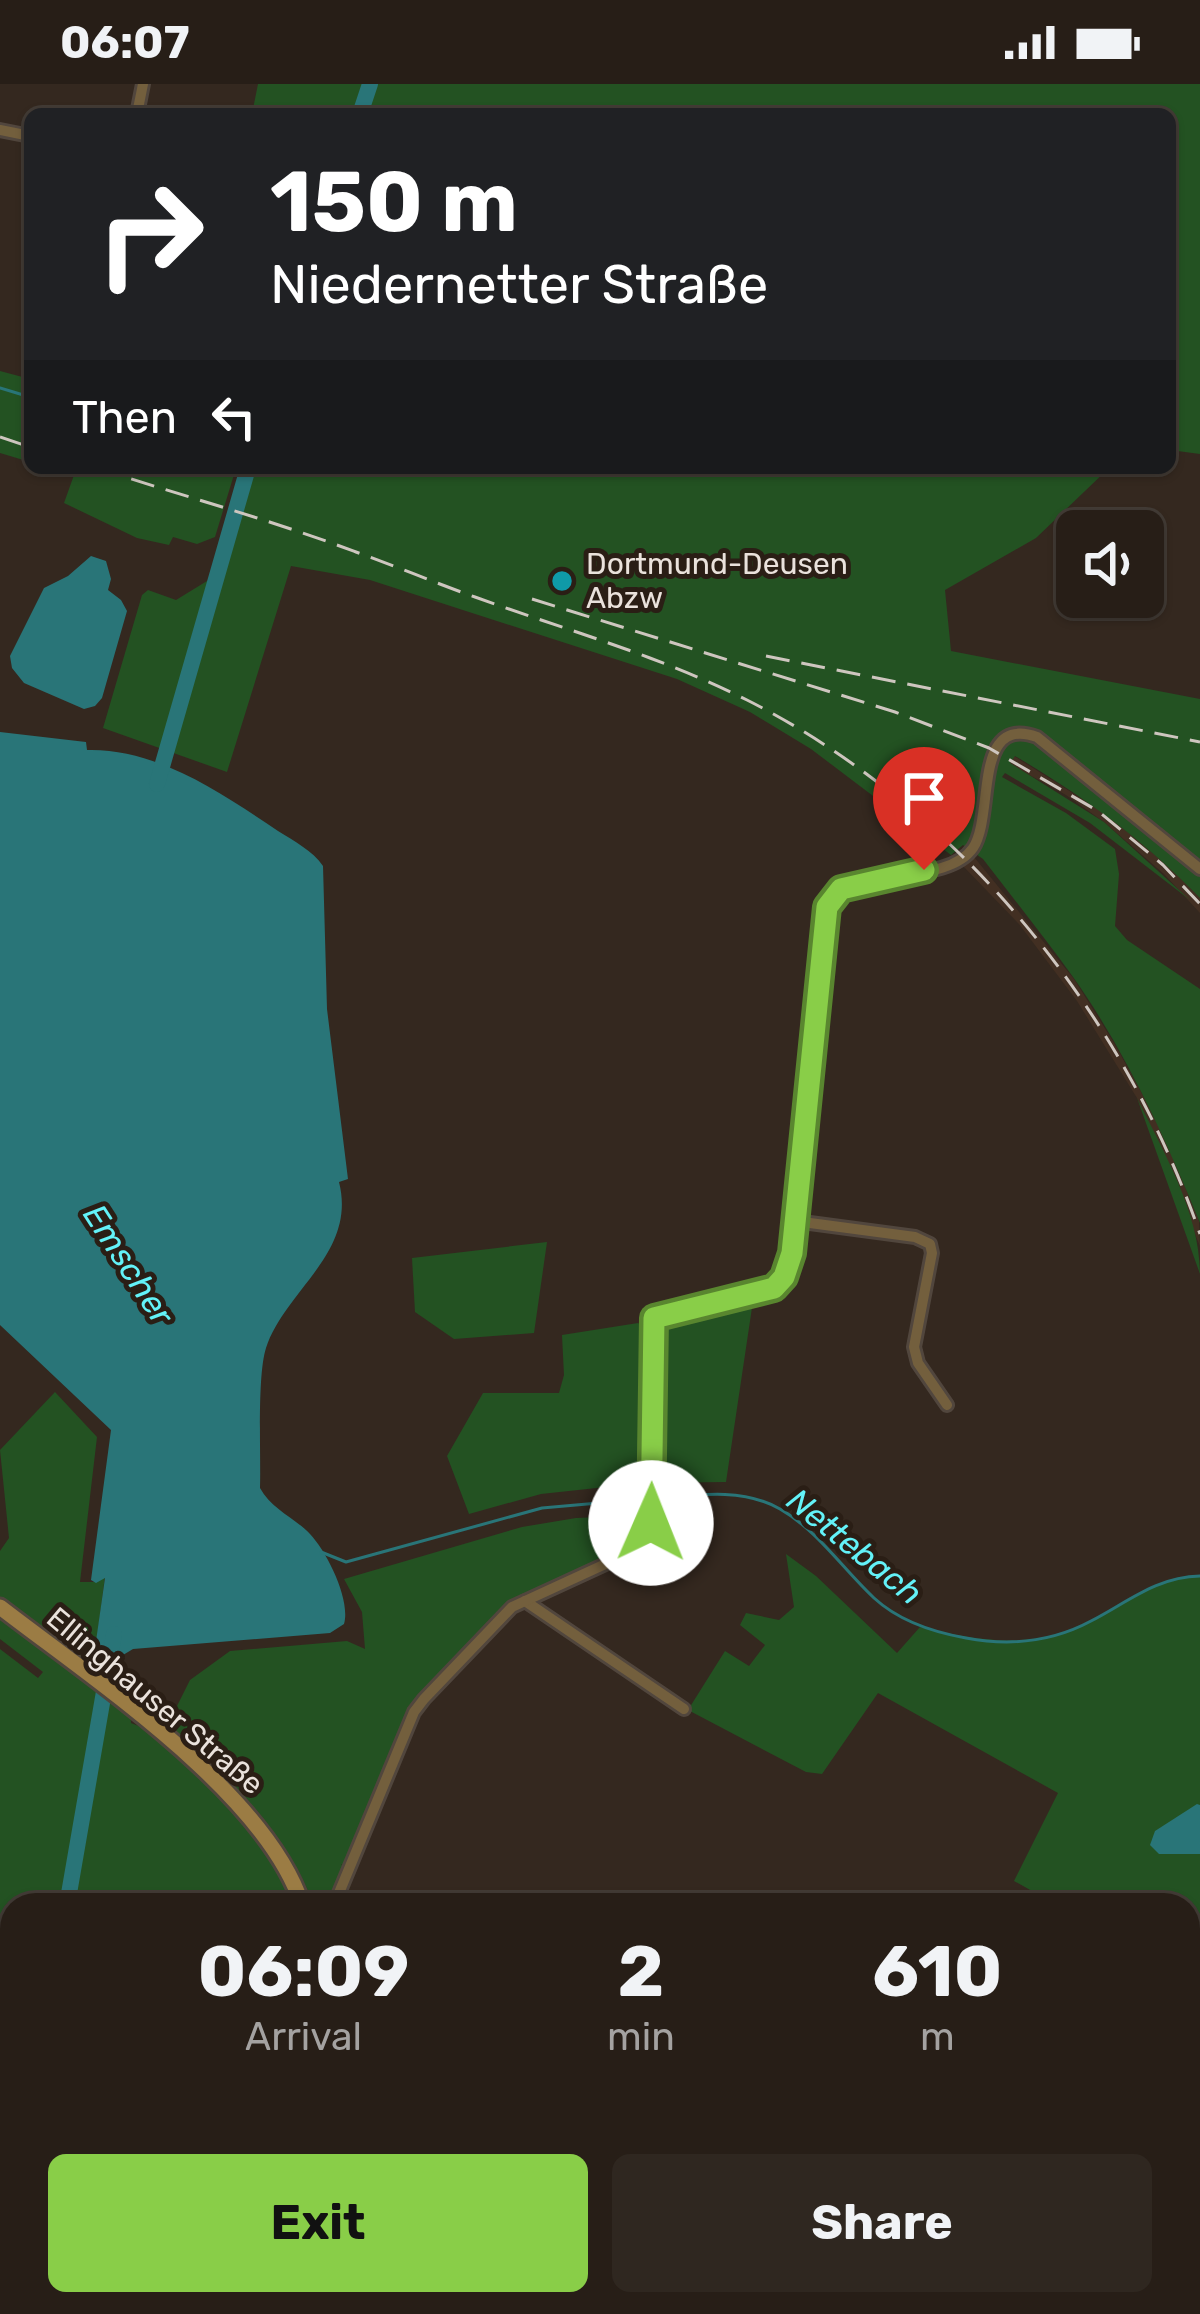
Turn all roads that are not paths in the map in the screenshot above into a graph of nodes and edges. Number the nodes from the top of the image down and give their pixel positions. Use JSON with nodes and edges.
{"nodes":[{"id":1,"x":1200,"y":869,"type":"edge"},
{"id":2,"x":795,"y":1221,"type":"junction"},
{"id":3,"x":947,"y":1405,"type":"dead end"},
{"id":4,"x":526,"y":1601,"type":"junction"},
{"id":5,"x":0,"y":1606,"type":"edge"},
{"id":6,"x":683,"y":1709,"type":"dead end"},
{"id":7,"x":296,"y":1893,"type":"edge"},
{"id":8,"x":339,"y":1893,"type":"edge"}],
"edges":[{"from":1,"to":2,"type":"street"},
{"from":2,"to":3,"type":"street"},
{"from":2,"to":4,"type":"street"},
{"from":4,"to":6,"type":"street"},
{"from":4,"to":8,"type":"street"},
{"from":5,"to":7,"type":"main road","name":"Ellinghauser Straße"}]}
